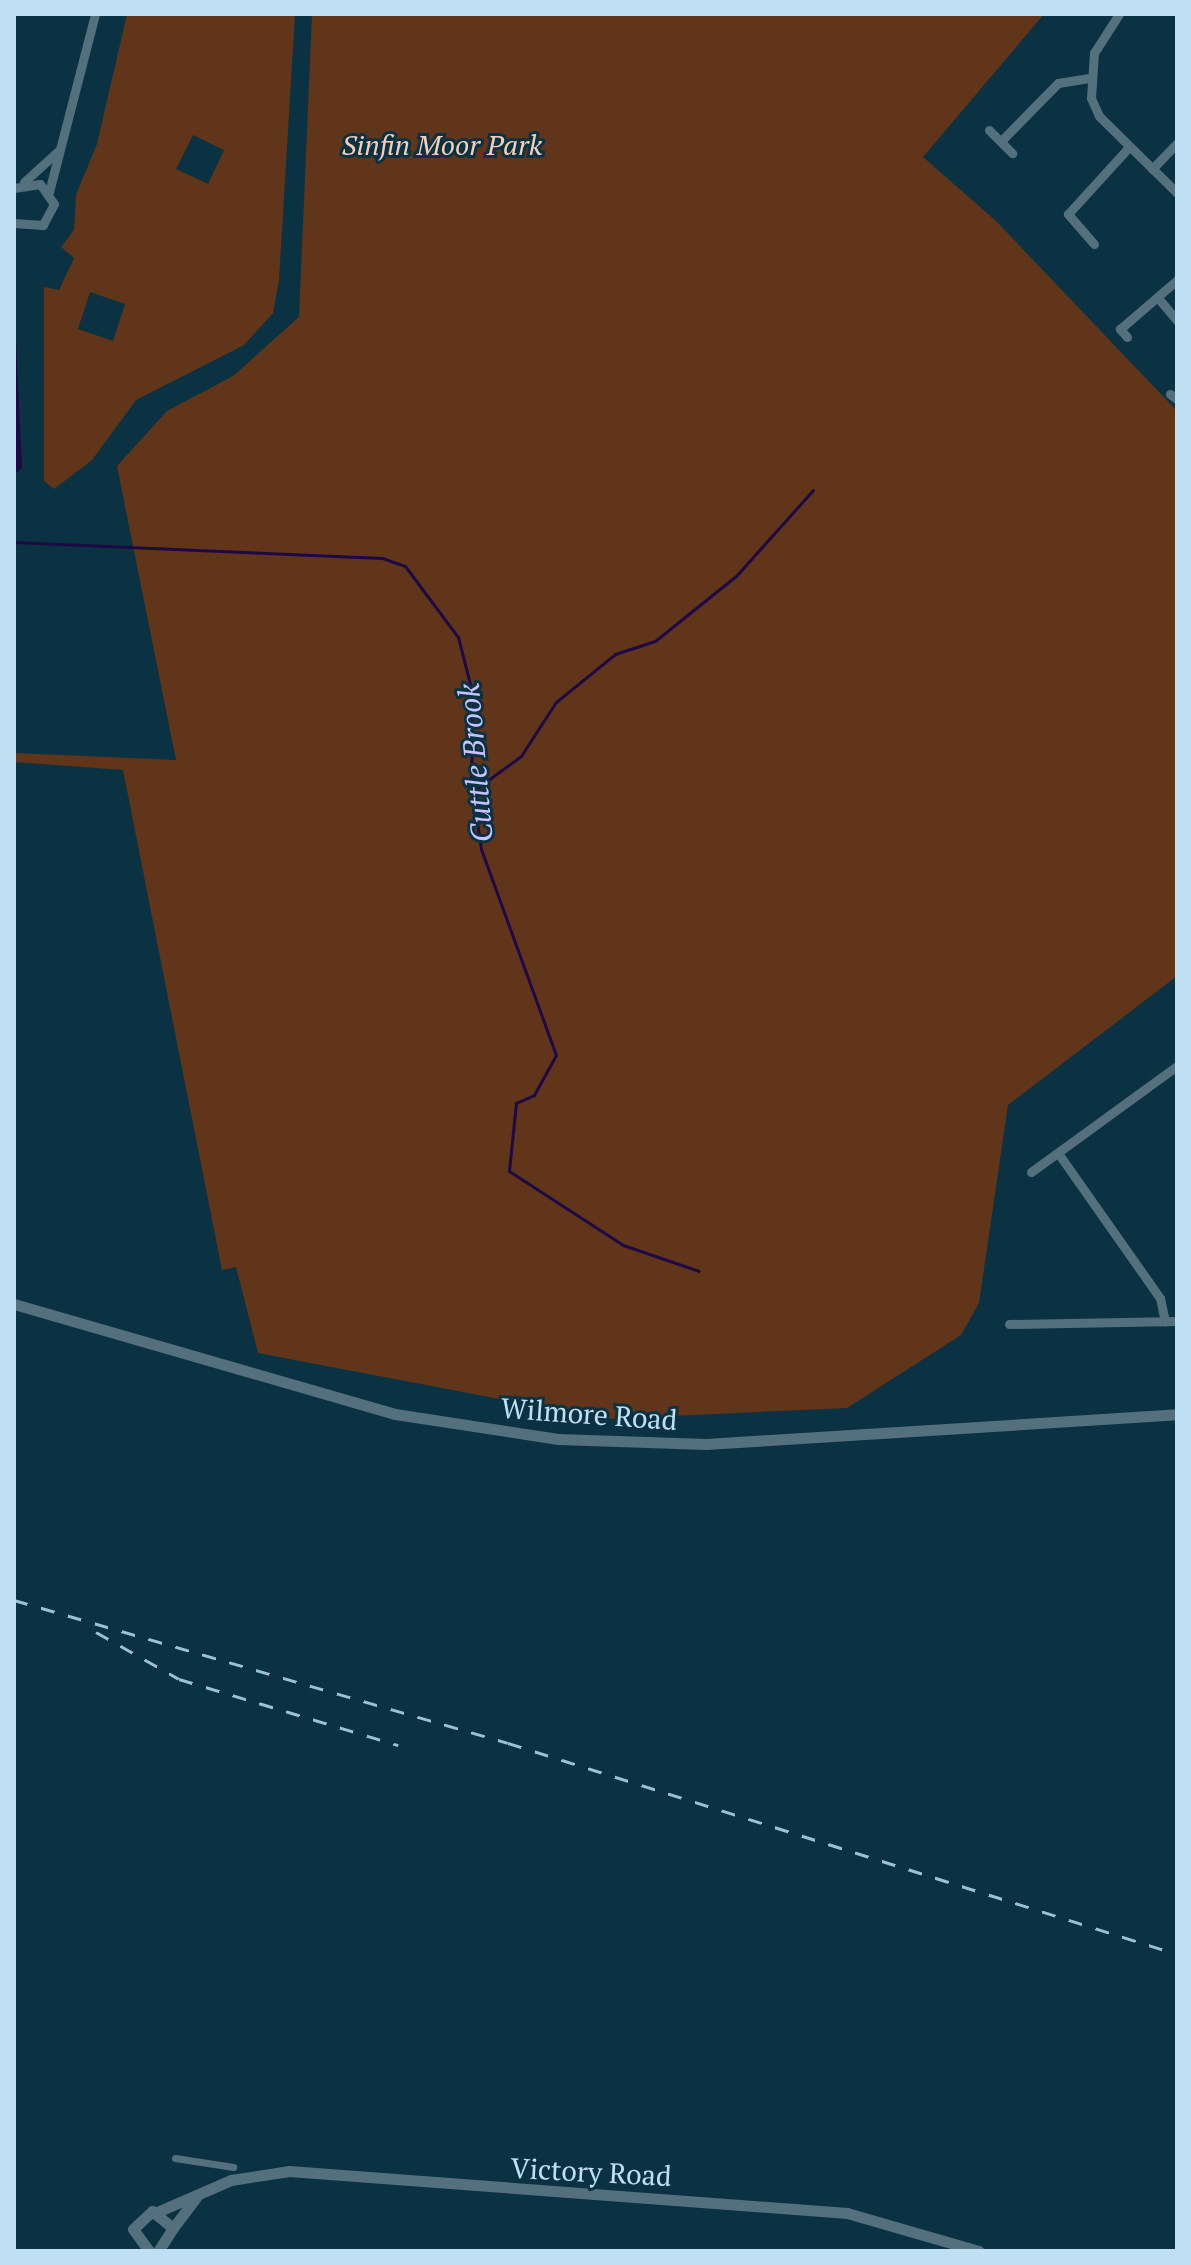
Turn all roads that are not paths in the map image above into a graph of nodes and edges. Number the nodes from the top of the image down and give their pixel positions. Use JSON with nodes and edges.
{"nodes":[{"id":1,"x":95,"y":14,"type":"edge"},
{"id":2,"x":1119,"y":14,"type":"edge"},
{"id":3,"x":1088,"y":78,"type":"junction"},
{"id":4,"x":989,"y":130,"type":"dead end"},
{"id":5,"x":1001,"y":141,"type":"junction"},
{"id":6,"x":1177,"y":143,"type":"edge"},
{"id":7,"x":1129,"y":147,"type":"junction"},
{"id":8,"x":57,"y":152,"type":"junction"},
{"id":9,"x":1012,"y":153,"type":"dead end"},
{"id":10,"x":1152,"y":169,"type":"junction"},
{"id":11,"x":17,"y":186,"type":"edge"},
{"id":12,"x":49,"y":192,"type":"junction"},
{"id":13,"x":1177,"y":193,"type":"edge"},
{"id":14,"x":14,"y":223,"type":"edge"},
{"id":15,"x":1094,"y":244,"type":"dead end"},
{"id":16,"x":1177,"y":280,"type":"edge"},
{"id":17,"x":1158,"y":298,"type":"junction"},
{"id":18,"x":1177,"y":321,"type":"edge"},
{"id":19,"x":1127,"y":337,"type":"dead end"},
{"id":20,"x":1177,"y":1066,"type":"edge"},
{"id":21,"x":1058,"y":1153,"type":"junction"},
{"id":22,"x":1031,"y":1172,"type":"dead end"},
{"id":23,"x":14,"y":1304,"type":"edge"},
{"id":24,"x":1165,"y":1321,"type":"junction"},
{"id":25,"x":1177,"y":1321,"type":"edge"},
{"id":26,"x":1009,"y":1324,"type":"dead end"},
{"id":27,"x":1177,"y":1414,"type":"edge"},
{"id":28,"x":175,"y":2158,"type":"dead end"},
{"id":29,"x":233,"y":2167,"type":"dead end"},
{"id":30,"x":199,"y":2194,"type":"junction"},
{"id":31,"x":157,"y":2212,"type":"junction"},
{"id":32,"x":173,"y":2228,"type":"junction"},
{"id":33,"x":134,"y":2246,"type":"edge"},
{"id":34,"x":149,"y":2251,"type":"edge"},
{"id":35,"x":158,"y":2251,"type":"edge"},
{"id":36,"x":979,"y":2251,"type":"edge"}],
"edges":[{"from":1,"to":8,"type":"street"},
{"from":2,"to":3,"type":"street"},
{"from":3,"to":5,"type":"street"},
{"from":3,"to":7,"type":"street"},
{"from":4,"to":5,"type":"street"},
{"from":5,"to":9,"type":"street"},
{"from":6,"to":10,"type":"street"},
{"from":7,"to":10,"type":"street"},
{"from":7,"to":15,"type":"street"},
{"from":8,"to":11,"type":"street"},
{"from":8,"to":12,"type":"street"},
{"from":10,"to":13,"type":"street"},
{"from":11,"to":12,"type":"street"},
{"from":12,"to":14,"type":"street"},
{"from":16,"to":17,"type":"street"},
{"from":17,"to":18,"type":"street"},
{"from":17,"to":19,"type":"street"},
{"from":20,"to":21,"type":"street"},
{"from":21,"to":22,"type":"street"},
{"from":21,"to":24,"type":"street"},
{"from":23,"to":27,"type":"street","name":"Wilmore Road"},
{"from":24,"to":25,"type":"street"},
{"from":24,"to":26,"type":"street"},
{"from":28,"to":29,"type":"street"},
{"from":30,"to":31,"type":"street","name":"Victory Road"},
{"from":30,"to":32,"type":"street"},
{"from":30,"to":36,"type":"street","name":"Victory Road"},
{"from":31,"to":32,"type":"street"},
{"from":31,"to":33,"type":"street"},
{"from":32,"to":35,"type":"street"},
{"from":33,"to":34,"type":"street"}]}
